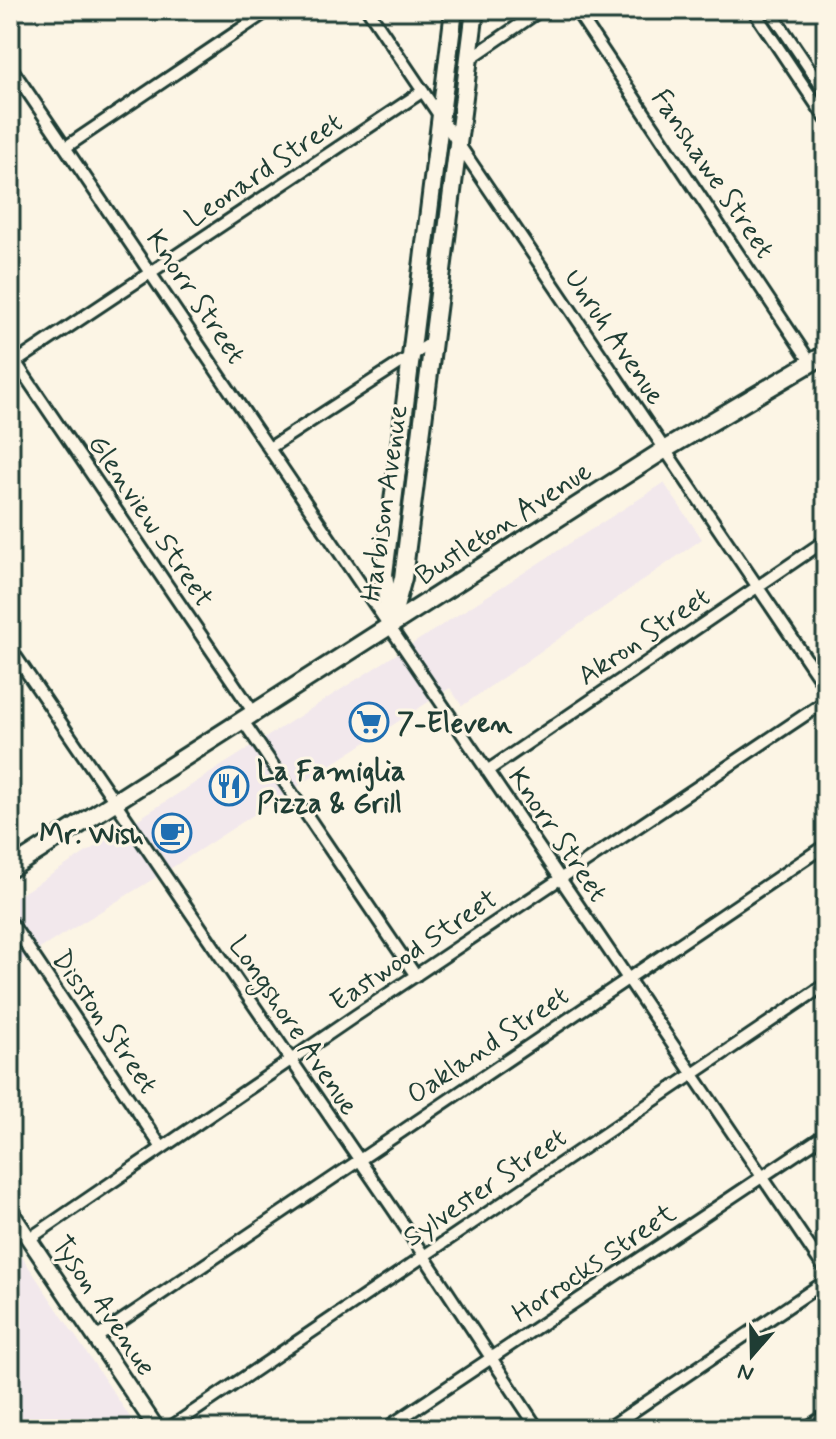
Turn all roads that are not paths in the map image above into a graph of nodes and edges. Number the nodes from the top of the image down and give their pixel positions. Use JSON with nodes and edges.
{"nodes":[{"id":1,"x":269,"y":10,"type":"edge"},
{"id":2,"x":368,"y":10,"type":"edge"},
{"id":3,"x":454,"y":10,"type":"edge"},
{"id":4,"x":475,"y":10,"type":"edge"},
{"id":5,"x":541,"y":10,"type":"edge"},
{"id":6,"x":576,"y":10,"type":"edge"},
{"id":7,"x":753,"y":10,"type":"edge"},
{"id":8,"x":770,"y":10,"type":"edge"},
{"id":9,"x":468,"y":60,"type":"junction"},
{"id":10,"x":10,"y":66,"type":"edge"},
{"id":11,"x":815,"y":77,"type":"junction"},
{"id":12,"x":803,"y":85,"type":"junction"},
{"id":13,"x":423,"y":91,"type":"junction"},
{"id":14,"x":826,"y":93,"type":"edge"},
{"id":15,"x":440,"y":118,"type":"junction"},
{"id":16,"x":826,"y":119,"type":"edge"},
{"id":17,"x":457,"y":142,"type":"junction"},
{"id":18,"x":66,"y":147,"type":"junction"},
{"id":19,"x":152,"y":272,"type":"junction"},
{"id":20,"x":431,"y":343,"type":"junction"},
{"id":21,"x":413,"y":356,"type":"junction"},
{"id":22,"x":819,"y":359,"type":"edge"},
{"id":23,"x":12,"y":361,"type":"edge"},
{"id":24,"x":271,"y":447,"type":"junction"},
{"id":25,"x":664,"y":450,"type":"junction"},
{"id":26,"x":826,"y":540,"type":"edge"},
{"id":27,"x":758,"y":585,"type":"junction"},
{"id":28,"x":390,"y":626,"type":"junction"},
{"id":29,"x":10,"y":648,"type":"edge"},
{"id":30,"x":826,"y":688,"type":"edge"},
{"id":31,"x":826,"y":701,"type":"edge"},
{"id":32,"x":249,"y":717,"type":"junction"},
{"id":33,"x":487,"y":771,"type":"junction"},
{"id":34,"x":115,"y":802,"type":"junction"},
{"id":35,"x":826,"y":845,"type":"edge"},
{"id":36,"x":10,"y":869,"type":"edge"},
{"id":37,"x":561,"y":879,"type":"junction"},
{"id":38,"x":10,"y":921,"type":"edge"},
{"id":39,"x":416,"y":976,"type":"junction"},
{"id":40,"x":626,"y":978,"type":"junction"},
{"id":41,"x":826,"y":984,"type":"edge"},
{"id":42,"x":291,"y":1061,"type":"junction"},
{"id":43,"x":693,"y":1074,"type":"junction"},
{"id":44,"x":826,"y":1134,"type":"edge"},
{"id":45,"x":162,"y":1148,"type":"junction"},
{"id":46,"x":359,"y":1160,"type":"junction"},
{"id":47,"x":762,"y":1177,"type":"junction"},
{"id":48,"x":10,"y":1211,"type":"edge"},
{"id":49,"x":29,"y":1239,"type":"junction"},
{"id":50,"x":423,"y":1256,"type":"junction"},
{"id":51,"x":826,"y":1271,"type":"edge"},
{"id":52,"x":826,"y":1281,"type":"edge"},
{"id":53,"x":96,"y":1338,"type":"junction"},
{"id":54,"x":492,"y":1359,"type":"junction"},
{"id":55,"x":826,"y":1415,"type":"edge"},
{"id":56,"x":157,"y":1429,"type":"edge"},
{"id":57,"x":168,"y":1429,"type":"edge"},
{"id":58,"x":385,"y":1429,"type":"edge"},
{"id":59,"x":538,"y":1429,"type":"edge"},
{"id":60,"x":607,"y":1429,"type":"edge"},
{"id":61,"x":805,"y":1429,"type":"edge"}],
"edges":[{"from":1,"to":18,"type":"street"},
{"from":2,"to":13,"type":"street","name":"Unruh Avenue"},
{"from":3,"to":15,"type":"main road","name":"Harbison Avenue"},
{"from":4,"to":9,"type":"main road","name":"Harbison Avenue"},
{"from":5,"to":9,"type":"street"},
{"from":6,"to":22,"type":"street","name":"Fanshawe Street"},
{"from":7,"to":12,"type":"street"},
{"from":8,"to":11,"type":"street"},
{"from":9,"to":17,"type":"main road","name":"Harbison Avenue"},
{"from":10,"to":18,"type":"street","name":"Knorr Street"},
{"from":11,"to":12,"type":"street"},
{"from":11,"to":14,"type":"street"},
{"from":12,"to":16,"type":"street"},
{"from":13,"to":15,"type":"street","name":"Unruh Avenue"},
{"from":13,"to":19,"type":"street","name":"Leonard Street"},
{"from":15,"to":17,"type":"street","name":"Unruh Avenue"},
{"from":15,"to":21,"type":"main road","name":"Harbison Avenue"},
{"from":17,"to":20,"type":"main road","name":"Harbison Avenue"},
{"from":17,"to":25,"type":"street","name":"Unruh Avenue"},
{"from":18,"to":19,"type":"street","name":"Knorr Street"},
{"from":19,"to":23,"type":"street","name":"Leonard Street"},
{"from":19,"to":24,"type":"street","name":"Knorr Street"},
{"from":20,"to":21,"type":"street"},
{"from":20,"to":28,"type":"main road","name":"Harbison Avenue"},
{"from":21,"to":24,"type":"street"},
{"from":21,"to":28,"type":"main road","name":"Harbison Avenue"},
{"from":22,"to":25,"type":"main road","name":"Bustleton Avenue"},
{"from":23,"to":32,"type":"street","name":"Glenview Street"},
{"from":24,"to":28,"type":"street","name":"Knorr Street"},
{"from":25,"to":27,"type":"street","name":"Unruh Avenue"},
{"from":25,"to":28,"type":"main road","name":"Bustleton Avenue"},
{"from":26,"to":27,"type":"street","name":"Akron Street"},
{"from":27,"to":30,"type":"street","name":"Unruh Avenue"},
{"from":27,"to":33,"type":"street","name":"Akron Street"},
{"from":28,"to":32,"type":"main road","name":"Bustleton Avenue"},
{"from":28,"to":33,"type":"street","name":"Knorr Street"},
{"from":29,"to":34,"type":"street","name":"Longshore Avenue"},
{"from":31,"to":37,"type":"street","name":"Eastwood Street"},
{"from":32,"to":34,"type":"main road","name":"Bustleton Avenue"},
{"from":32,"to":39,"type":"street","name":"Glenview Street"},
{"from":33,"to":37,"type":"street","name":"Knorr Street"},
{"from":34,"to":36,"type":"main road","name":"Bustleton Avenue"},
{"from":34,"to":42,"type":"street","name":"Longshore Avenue"},
{"from":35,"to":40,"type":"street","name":"Oakland Street"},
{"from":37,"to":39,"type":"street","name":"Eastwood Street"},
{"from":37,"to":40,"type":"street","name":"Knorr Street"},
{"from":38,"to":45,"type":"street","name":"Disston Street"},
{"from":39,"to":42,"type":"street","name":"Eastwood Street"},
{"from":40,"to":43,"type":"street","name":"Knorr Street"},
{"from":40,"to":46,"type":"street","name":"Oakland Street"},
{"from":41,"to":43,"type":"street","name":"Sylvester Street"},
{"from":42,"to":45,"type":"street","name":"Eastwood Street"},
{"from":42,"to":46,"type":"street","name":"Longshore Avenue"},
{"from":43,"to":47,"type":"street","name":"Knorr Street"},
{"from":43,"to":50,"type":"street","name":"Sylvester Street"},
{"from":44,"to":47,"type":"street","name":"Horrocks Street"},
{"from":45,"to":49,"type":"street","name":"Eastwood Street"},
{"from":46,"to":50,"type":"street","name":"Longshore Avenue"},
{"from":46,"to":53,"type":"street","name":"Oakland Street"},
{"from":47,"to":51,"type":"street","name":"Knorr Street"},
{"from":47,"to":54,"type":"street","name":"Horrocks Street"},
{"from":48,"to":49,"type":"street","name":"Tyson Avenue"},
{"from":49,"to":53,"type":"street","name":"Tyson Avenue"},
{"from":50,"to":54,"type":"street","name":"Longshore Avenue"},
{"from":50,"to":57,"type":"street","name":"Sylvester Street"},
{"from":52,"to":60,"type":"street"},
{"from":53,"to":56,"type":"street","name":"Tyson Avenue"},
{"from":54,"to":58,"type":"street","name":"Horrocks Street"},
{"from":54,"to":59,"type":"street","name":"Longshore Avenue"},
{"from":55,"to":61,"type":"street"}]}
